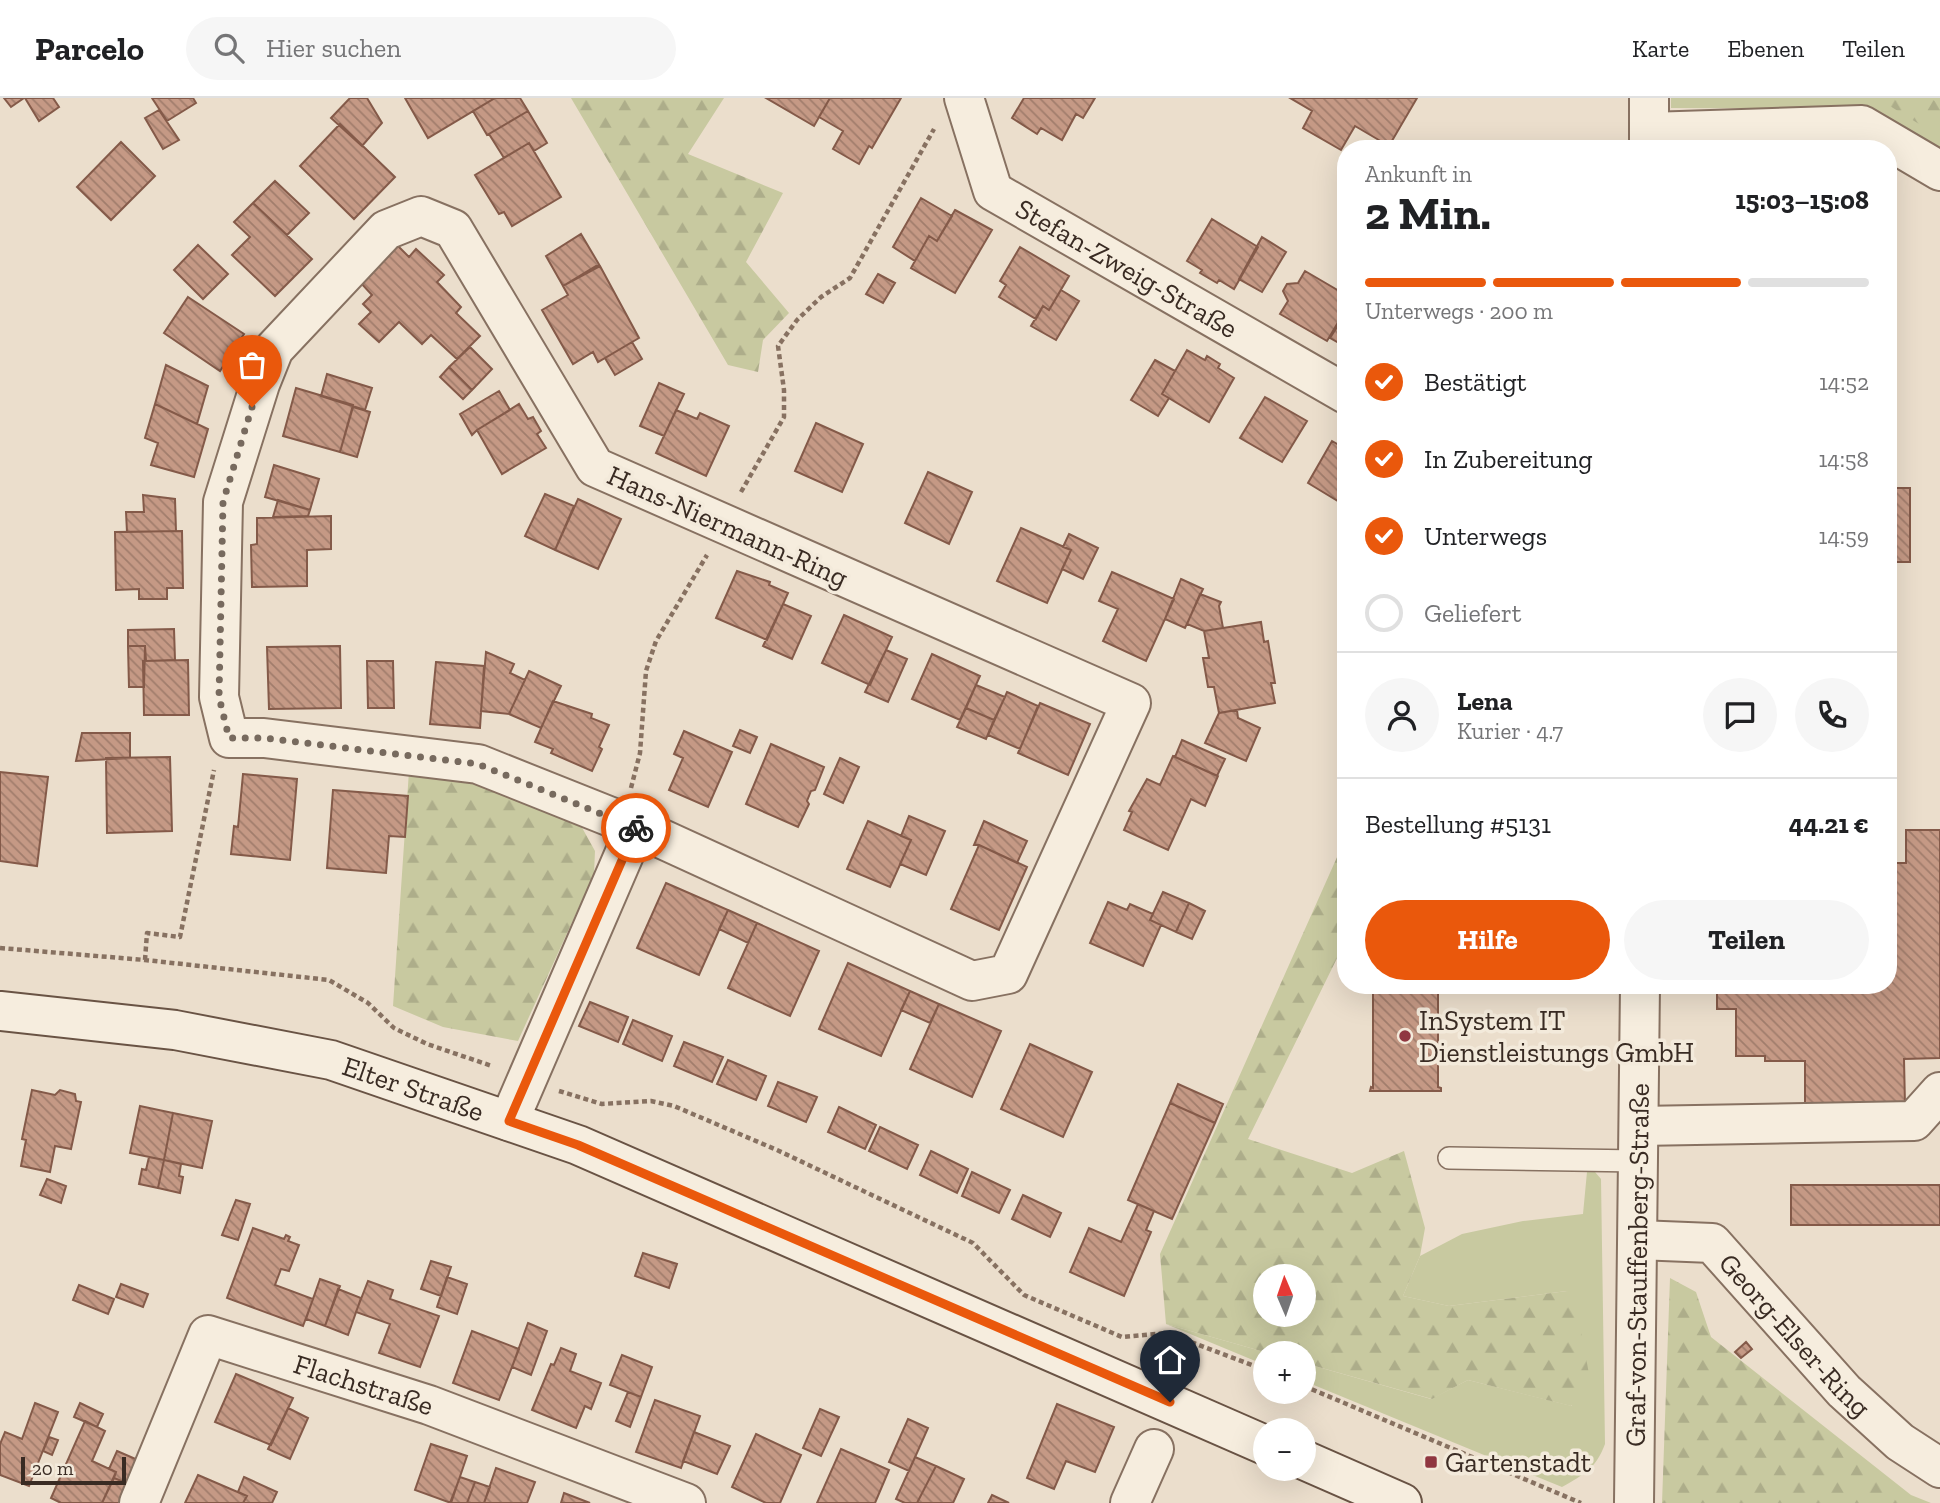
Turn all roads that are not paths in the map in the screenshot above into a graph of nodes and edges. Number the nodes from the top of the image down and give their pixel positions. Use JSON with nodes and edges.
{"nodes":[{"id":1,"x":952,"y":109,"type":"edge"},
{"id":2,"x":1649,"y":126,"type":"edge"},
{"id":3,"x":1887,"y":140,"type":"edge"},
{"id":4,"x":1897,"y":146,"type":"edge"},
{"id":5,"x":1940,"y":171,"type":"edge"},
{"id":6,"x":1337,"y":389,"type":"edge"},
{"id":7,"x":636,"y":827,"type":"junction"},
{"id":8,"x":1640,"y":994,"type":"edge"},
{"id":9,"x":0,"y":1012,"type":"edge"},
{"id":10,"x":1940,"y":1092,"type":"edge"},
{"id":11,"x":509,"y":1121,"type":"junction"},
{"id":12,"x":1639,"y":1143,"type":"junction"},
{"id":13,"x":1449,"y":1158,"type":"dead end"},
{"id":14,"x":1638,"y":1240,"type":"junction"},
{"id":15,"x":1253,"y":1440,"type":"edge"},
{"id":16,"x":1154,"y":1449,"type":"dead end"},
{"id":17,"x":1316,"y":1465,"type":"edge"},
{"id":18,"x":1940,"y":1468,"type":"edge"},
{"id":19,"x":139,"y":1503,"type":"edge"},
{"id":20,"x":686,"y":1503,"type":"edge"},
{"id":21,"x":1130,"y":1503,"type":"edge"},
{"id":22,"x":1402,"y":1503,"type":"edge"},
{"id":23,"x":1634,"y":1503,"type":"edge"}],
"edges":[{"from":1,"to":6,"type":"street","name":"Stefan-Zweig-Straße"},
{"from":2,"to":3,"type":"street"},
{"from":4,"to":5,"type":"street"},
{"from":7,"to":7,"type":"street","name":"Hans-Niermann-Ring"},
{"from":7,"to":11,"type":"street"},
{"from":8,"to":12,"type":"street","name":"Graf-von-Stauffenberg-Straße"},
{"from":9,"to":11,"type":"street","name":"Elter Straße"},
{"from":10,"to":12,"type":"street"},
{"from":11,"to":15,"type":"street","name":"Elter Straße"},
{"from":12,"to":13,"type":"lane"},
{"from":12,"to":14,"type":"street","name":"Graf-von-Stauffenberg-Straße"},
{"from":14,"to":18,"type":"street","name":"Georg-Elser-Ring"},
{"from":14,"to":23,"type":"street","name":"Graf-von-Stauffenberg-Straße"},
{"from":16,"to":21,"type":"street"},
{"from":17,"to":22,"type":"street"},
{"from":19,"to":20,"type":"street","name":"Flachstraße"}]}
